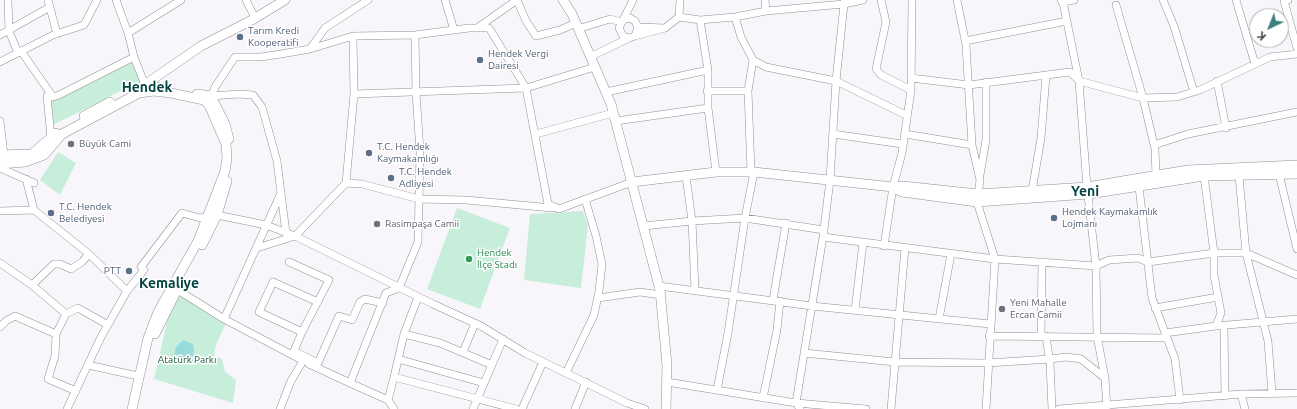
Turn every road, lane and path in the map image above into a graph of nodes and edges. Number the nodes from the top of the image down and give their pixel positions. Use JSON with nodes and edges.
{"nodes":[{"id":1,"x":8,"y":0,"type":"edge"},
{"id":2,"x":97,"y":0,"type":"edge"},
{"id":3,"x":116,"y":0,"type":"edge"},
{"id":4,"x":181,"y":0,"type":"edge"},
{"id":5,"x":246,"y":0,"type":"edge"},
{"id":6,"x":285,"y":0,"type":"edge"},
{"id":7,"x":368,"y":0,"type":"edge"},
{"id":8,"x":445,"y":0,"type":"edge"},
{"id":9,"x":517,"y":0,"type":"edge"},
{"id":10,"x":563,"y":0,"type":"edge"},
{"id":11,"x":633,"y":0,"type":"edge"},
{"id":12,"x":680,"y":0,"type":"edge"},
{"id":13,"x":765,"y":0,"type":"edge"},
{"id":14,"x":863,"y":0,"type":"edge"},
{"id":15,"x":881,"y":0,"type":"edge"},
{"id":16,"x":912,"y":0,"type":"edge"},
{"id":17,"x":957,"y":0,"type":"edge"},
{"id":18,"x":1074,"y":0,"type":"edge"},
{"id":19,"x":1163,"y":0,"type":"edge"},
{"id":20,"x":1236,"y":0,"type":"edge"},
{"id":21,"x":1285,"y":0,"type":"edge"},
{"id":22,"x":1062,"y":1,"type":"edge"},
{"id":23,"x":844,"y":2,"type":"edge"},
{"id":24,"x":49,"y":4,"type":"edge"},
{"id":25,"x":1116,"y":6,"type":"dead end"},
{"id":26,"x":766,"y":11,"type":"junction"},
{"id":27,"x":679,"y":17,"type":"junction"},
{"id":28,"x":735,"y":17,"type":"junction"},
{"id":29,"x":255,"y":18,"type":"junction"},
{"id":30,"x":633,"y":19,"type":"junction"},
{"id":31,"x":700,"y":20,"type":"junction"},
{"id":32,"x":622,"y":21,"type":"junction"},
{"id":33,"x":1067,"y":21,"type":"junction"},
{"id":34,"x":577,"y":26,"type":"junction"},
{"id":35,"x":638,"y":27,"type":"junction"},
{"id":36,"x":477,"y":28,"type":"junction"},
{"id":37,"x":665,"y":28,"type":"junction"},
{"id":38,"x":454,"y":30,"type":"junction"},
{"id":39,"x":9,"y":31,"type":"junction"},
{"id":40,"x":128,"y":33,"type":"junction"},
{"id":41,"x":57,"y":34,"type":"junction"},
{"id":42,"x":0,"y":35,"type":"edge"},
{"id":43,"x":415,"y":35,"type":"junction"},
{"id":44,"x":353,"y":36,"type":"junction"},
{"id":45,"x":632,"y":37,"type":"junction"},
{"id":46,"x":965,"y":41,"type":"junction"},
{"id":47,"x":1297,"y":48,"type":"edge"},
{"id":48,"x":310,"y":49,"type":"junction"},
{"id":49,"x":20,"y":52,"type":"junction"},
{"id":50,"x":1297,"y":54,"type":"edge"},
{"id":51,"x":134,"y":57,"type":"junction"},
{"id":52,"x":590,"y":57,"type":"junction"},
{"id":53,"x":753,"y":60,"type":"junction"},
{"id":54,"x":0,"y":62,"type":"edge"},
{"id":55,"x":1255,"y":64,"type":"junction"},
{"id":56,"x":595,"y":67,"type":"junction"},
{"id":57,"x":708,"y":70,"type":"junction"},
{"id":58,"x":1046,"y":76,"type":"junction"},
{"id":59,"x":911,"y":78,"type":"junction"},
{"id":60,"x":836,"y":81,"type":"junction"},
{"id":61,"x":1079,"y":81,"type":"junction"},
{"id":62,"x":1217,"y":81,"type":"junction"},
{"id":63,"x":986,"y":82,"type":"junction"},
{"id":64,"x":145,"y":85,"type":"junction"},
{"id":65,"x":969,"y":85,"type":"junction"},
{"id":66,"x":526,"y":88,"type":"junction"},
{"id":67,"x":748,"y":90,"type":"junction"},
{"id":68,"x":911,"y":90,"type":"junction"},
{"id":69,"x":707,"y":91,"type":"junction"},
{"id":70,"x":606,"y":92,"type":"junction"},
{"id":71,"x":1194,"y":92,"type":"junction"},
{"id":72,"x":139,"y":93,"type":"junction"},
{"id":73,"x":416,"y":93,"type":"junction"},
{"id":74,"x":354,"y":94,"type":"junction"},
{"id":75,"x":50,"y":96,"type":"junction"},
{"id":76,"x":1143,"y":98,"type":"junction"},
{"id":77,"x":210,"y":100,"type":"junction"},
{"id":78,"x":708,"y":108,"type":"junction"},
{"id":79,"x":1297,"y":112,"type":"edge"},
{"id":80,"x":906,"y":115,"type":"junction"},
{"id":81,"x":614,"y":117,"type":"junction"},
{"id":82,"x":0,"y":121,"type":"edge"},
{"id":83,"x":1226,"y":128,"type":"junction"},
{"id":84,"x":536,"y":134,"type":"junction"},
{"id":85,"x":833,"y":134,"type":"junction"},
{"id":86,"x":904,"y":134,"type":"junction"},
{"id":87,"x":49,"y":139,"type":"junction"},
{"id":88,"x":902,"y":144,"type":"junction"},
{"id":89,"x":972,"y":145,"type":"junction"},
{"id":90,"x":1154,"y":145,"type":"junction"},
{"id":91,"x":1,"y":158,"type":"edge"},
{"id":92,"x":1297,"y":165,"type":"edge"},
{"id":93,"x":0,"y":168,"type":"edge"},
{"id":94,"x":716,"y":172,"type":"junction"},
{"id":95,"x":752,"y":172,"type":"junction"},
{"id":96,"x":1279,"y":174,"type":"junction"},
{"id":97,"x":1297,"y":174,"type":"edge"},
{"id":98,"x":1156,"y":175,"type":"junction"},
{"id":99,"x":686,"y":176,"type":"junction"},
{"id":100,"x":1204,"y":176,"type":"junction"},
{"id":101,"x":1239,"y":176,"type":"junction"},
{"id":102,"x":26,"y":179,"type":"junction"},
{"id":103,"x":830,"y":180,"type":"junction"},
{"id":104,"x":980,"y":180,"type":"junction"},
{"id":105,"x":632,"y":182,"type":"junction"},
{"id":106,"x":34,"y":183,"type":"dead end"},
{"id":107,"x":346,"y":183,"type":"junction"},
{"id":108,"x":893,"y":187,"type":"junction"},
{"id":109,"x":1140,"y":187,"type":"junction"},
{"id":110,"x":1088,"y":190,"type":"junction"},
{"id":111,"x":1032,"y":191,"type":"junction"},
{"id":112,"x":281,"y":193,"type":"junction"},
{"id":113,"x":978,"y":198,"type":"junction"},
{"id":114,"x":419,"y":199,"type":"junction"},
{"id":115,"x":585,"y":199,"type":"junction"},
{"id":116,"x":559,"y":209,"type":"junction"},
{"id":117,"x":34,"y":210,"type":"junction"},
{"id":118,"x":0,"y":211,"type":"edge"},
{"id":119,"x":213,"y":215,"type":"junction"},
{"id":120,"x":745,"y":218,"type":"junction"},
{"id":121,"x":692,"y":220,"type":"junction"},
{"id":122,"x":786,"y":222,"type":"junction"},
{"id":123,"x":266,"y":225,"type":"junction"},
{"id":124,"x":644,"y":226,"type":"junction"},
{"id":125,"x":824,"y":230,"type":"junction"},
{"id":126,"x":286,"y":233,"type":"junction"},
{"id":127,"x":295,"y":236,"type":"junction"},
{"id":128,"x":823,"y":237,"type":"junction"},
{"id":129,"x":863,"y":243,"type":"junction"},
{"id":130,"x":884,"y":246,"type":"junction"},
{"id":131,"x":257,"y":248,"type":"junction"},
{"id":132,"x":905,"y":248,"type":"junction"},
{"id":133,"x":1297,"y":249,"type":"edge"},
{"id":134,"x":1214,"y":253,"type":"junction"},
{"id":135,"x":1246,"y":253,"type":"junction"},
{"id":136,"x":89,"y":254,"type":"junction"},
{"id":137,"x":951,"y":254,"type":"junction"},
{"id":138,"x":995,"y":259,"type":"junction"},
{"id":139,"x":289,"y":262,"type":"dead end"},
{"id":140,"x":1042,"y":262,"type":"junction"},
{"id":141,"x":1148,"y":262,"type":"junction"},
{"id":142,"x":0,"y":263,"type":"edge"},
{"id":143,"x":1096,"y":266,"type":"junction"},
{"id":144,"x":1297,"y":275,"type":"edge"},
{"id":145,"x":32,"y":285,"type":"junction"},
{"id":146,"x":175,"y":288,"type":"junction"},
{"id":147,"x":399,"y":288,"type":"junction"},
{"id":148,"x":660,"y":290,"type":"junction"},
{"id":149,"x":695,"y":290,"type":"junction"},
{"id":150,"x":127,"y":291,"type":"junction"},
{"id":151,"x":733,"y":295,"type":"junction"},
{"id":152,"x":418,"y":297,"type":"junction"},
{"id":153,"x":598,"y":298,"type":"junction"},
{"id":154,"x":1218,"y":298,"type":"junction"},
{"id":155,"x":776,"y":301,"type":"junction"},
{"id":156,"x":318,"y":302,"type":"junction"},
{"id":157,"x":382,"y":303,"type":"junction"},
{"id":158,"x":812,"y":306,"type":"junction"},
{"id":159,"x":1156,"y":308,"type":"junction"},
{"id":160,"x":855,"y":310,"type":"junction"},
{"id":161,"x":66,"y":314,"type":"junction"},
{"id":162,"x":900,"y":315,"type":"junction"},
{"id":163,"x":224,"y":319,"type":"junction"},
{"id":164,"x":939,"y":319,"type":"junction"},
{"id":165,"x":1297,"y":319,"type":"edge"},
{"id":166,"x":1264,"y":322,"type":"junction"},
{"id":167,"x":475,"y":323,"type":"junction"},
{"id":168,"x":990,"y":324,"type":"junction"},
{"id":169,"x":108,"y":325,"type":"junction"},
{"id":170,"x":1220,"y":326,"type":"junction"},
{"id":171,"x":0,"y":327,"type":"edge"},
{"id":172,"x":302,"y":332,"type":"junction"},
{"id":173,"x":56,"y":334,"type":"junction"},
{"id":174,"x":404,"y":334,"type":"junction"},
{"id":175,"x":989,"y":336,"type":"junction"},
{"id":176,"x":1044,"y":336,"type":"junction"},
{"id":177,"x":1097,"y":336,"type":"junction"},
{"id":178,"x":1166,"y":336,"type":"junction"},
{"id":179,"x":503,"y":339,"type":"junction"},
{"id":180,"x":462,"y":352,"type":"junction"},
{"id":181,"x":804,"y":353,"type":"junction"},
{"id":182,"x":398,"y":359,"type":"junction"},
{"id":183,"x":1050,"y":360,"type":"junction"},
{"id":184,"x":302,"y":361,"type":"junction"},
{"id":185,"x":543,"y":362,"type":"junction"},
{"id":186,"x":895,"y":362,"type":"junction"},
{"id":187,"x":988,"y":363,"type":"junction"},
{"id":188,"x":88,"y":365,"type":"junction"},
{"id":189,"x":492,"y":365,"type":"junction"},
{"id":190,"x":566,"y":373,"type":"junction"},
{"id":191,"x":138,"y":376,"type":"junction"},
{"id":192,"x":394,"y":377,"type":"junction"},
{"id":193,"x":1105,"y":378,"type":"junction"},
{"id":194,"x":586,"y":382,"type":"junction"},
{"id":195,"x":667,"y":382,"type":"junction"},
{"id":196,"x":350,"y":383,"type":"junction"},
{"id":197,"x":484,"y":383,"type":"junction"},
{"id":198,"x":717,"y":390,"type":"junction"},
{"id":199,"x":76,"y":391,"type":"junction"},
{"id":200,"x":1272,"y":393,"type":"junction"},
{"id":201,"x":1297,"y":393,"type":"edge"},
{"id":202,"x":1241,"y":394,"type":"junction"},
{"id":203,"x":1225,"y":396,"type":"junction"},
{"id":204,"x":478,"y":398,"type":"junction"},
{"id":205,"x":764,"y":398,"type":"junction"},
{"id":206,"x":388,"y":400,"type":"junction"},
{"id":207,"x":1180,"y":400,"type":"junction"},
{"id":208,"x":1155,"y":405,"type":"edge"},
{"id":209,"x":626,"y":406,"type":"edge"},
{"id":210,"x":798,"y":406,"type":"edge"},
{"id":211,"x":1107,"y":408,"type":"edge"},
{"id":212,"x":67,"y":409,"type":"edge"},
{"id":213,"x":132,"y":409,"type":"edge"},
{"id":214,"x":137,"y":409,"type":"edge"},
{"id":215,"x":280,"y":409,"type":"edge"},
{"id":216,"x":395,"y":409,"type":"edge"},
{"id":217,"x":473,"y":409,"type":"edge"},
{"id":218,"x":516,"y":409,"type":"edge"},
{"id":219,"x":522,"y":409,"type":"edge"},
{"id":220,"x":575,"y":409,"type":"edge"},
{"id":221,"x":645,"y":409,"type":"edge"},
{"id":222,"x":666,"y":409,"type":"edge"},
{"id":223,"x":866,"y":409,"type":"edge"},
{"id":224,"x":891,"y":409,"type":"edge"},
{"id":225,"x":986,"y":409,"type":"edge"},
{"id":226,"x":1052,"y":409,"type":"edge"},
{"id":227,"x":1059,"y":409,"type":"edge"},
{"id":228,"x":1245,"y":409,"type":"edge"}],
"edges":[{"from":1,"to":39,"type":"street"},
{"from":2,"to":41,"type":"street"},
{"from":3,"to":40,"type":"street"},
{"from":4,"to":40,"type":"street"},
{"from":5,"to":29,"type":"street"},
{"from":6,"to":29,"type":"main road"},
{"from":7,"to":48,"type":"street"},
{"from":8,"to":38,"type":"street"},
{"from":9,"to":34,"type":"street"},
{"from":9,"to":36,"type":"street"},
{"from":10,"to":34,"type":"main road"},
{"from":11,"to":30,"type":"street"},
{"from":11,"to":32,"type":"street"},
{"from":12,"to":27,"type":"street"},
{"from":13,"to":26,"type":"street"},
{"from":14,"to":23,"type":"street"},
{"from":15,"to":68,"type":"street"},
{"from":16,"to":59,"type":"street"},
{"from":17,"to":46,"type":"street"},
{"from":18,"to":22,"type":"street"},
{"from":19,"to":71,"type":"street"},
{"from":20,"to":55,"type":"street"},
{"from":21,"to":47,"type":"street"},
{"from":22,"to":33,"type":"street"},
{"from":23,"to":26,"type":"street"},
{"from":23,"to":60,"type":"street"},
{"from":24,"to":39,"type":"street"},
{"from":24,"to":41,"type":"street"},
{"from":25,"to":76,"type":"street"},
{"from":26,"to":28,"type":"street"},
{"from":27,"to":31,"type":"street"},
{"from":27,"to":37,"type":"street"},
{"from":28,"to":31,"type":"street"},
{"from":28,"to":53,"type":"street"},
{"from":29,"to":64,"type":"main road"},
{"from":30,"to":32,"type":"street"},
{"from":30,"to":35,"type":"street"},
{"from":31,"to":57,"type":"street"},
{"from":32,"to":34,"type":"street"},
{"from":32,"to":45,"type":"street"},
{"from":33,"to":46,"type":"street"},
{"from":33,"to":61,"type":"street"},
{"from":34,"to":52,"type":"main road"},
{"from":35,"to":37,"type":"street"},
{"from":35,"to":45,"type":"street"},
{"from":36,"to":38,"type":"street"},
{"from":36,"to":66,"type":"street"},
{"from":37,"to":45,"type":"street"},
{"from":38,"to":43,"type":"street"},
{"from":39,"to":42,"type":"street"},
{"from":39,"to":49,"type":"street"},
{"from":40,"to":51,"type":"street"},
{"from":41,"to":49,"type":"street"},
{"from":43,"to":44,"type":"street"},
{"from":43,"to":73,"type":"street"},
{"from":44,"to":48,"type":"street"},
{"from":44,"to":74,"type":"street"},
{"from":45,"to":52,"type":"street"},
{"from":46,"to":65,"type":"street"},
{"from":48,"to":77,"type":"street"},
{"from":49,"to":54,"type":"street"},
{"from":49,"to":75,"type":"street"},
{"from":50,"to":55,"type":"street"},
{"from":51,"to":64,"type":"street"},
{"from":51,"to":75,"type":"street"},
{"from":52,"to":56,"type":"main road"},
{"from":53,"to":60,"type":"street"},
{"from":53,"to":67,"type":"street"},
{"from":55,"to":62,"type":"street"},
{"from":56,"to":66,"type":"street"},
{"from":56,"to":70,"type":"main road"},
{"from":57,"to":69,"type":"street"},
{"from":57,"to":70,"type":"street"},
{"from":58,"to":61,"type":"street"},
{"from":58,"to":63,"type":"street"},
{"from":58,"to":111,"type":"street"},
{"from":59,"to":65,"type":"street"},
{"from":59,"to":68,"type":"street"},
{"from":60,"to":80,"type":"street"},
{"from":60,"to":85,"type":"street"},
{"from":61,"to":76,"type":"street"},
{"from":61,"to":110,"type":"street"},
{"from":62,"to":71,"type":"street"},
{"from":62,"to":83,"type":"street"},
{"from":63,"to":65,"type":"street"},
{"from":63,"to":104,"type":"street"},
{"from":64,"to":72,"type":"main road"},
{"from":64,"to":77,"type":"main road"},
{"from":64,"to":87,"type":"main road"},
{"from":65,"to":89,"type":"street"},
{"from":66,"to":73,"type":"street"},
{"from":66,"to":84,"type":"street"},
{"from":67,"to":69,"type":"street"},
{"from":67,"to":95,"type":"street"},
{"from":68,"to":80,"type":"street"},
{"from":69,"to":78,"type":"street"},
{"from":70,"to":81,"type":"main road"},
{"from":71,"to":76,"type":"street"},
{"from":72,"to":77,"type":"main road"},
{"from":72,"to":91,"type":"main road"},
{"from":73,"to":74,"type":"street"},
{"from":73,"to":114,"type":"street"},
{"from":74,"to":107,"type":"street"},
{"from":75,"to":87,"type":"street"},
{"from":76,"to":90,"type":"street"},
{"from":77,"to":112,"type":"street"},
{"from":77,"to":119,"type":"main road"},
{"from":78,"to":81,"type":"street"},
{"from":78,"to":94,"type":"street"},
{"from":79,"to":83,"type":"street"},
{"from":80,"to":86,"type":"street"},
{"from":81,"to":84,"type":"street"},
{"from":81,"to":105,"type":"main road"},
{"from":82,"to":91,"type":"street"},
{"from":83,"to":90,"type":"street"},
{"from":84,"to":116,"type":"street"},
{"from":85,"to":88,"type":"street"},
{"from":85,"to":103,"type":"street"},
{"from":86,"to":88,"type":"street"},
{"from":86,"to":89,"type":"street"},
{"from":87,"to":91,"type":"main road"},
{"from":88,"to":108,"type":"street"},
{"from":89,"to":104,"type":"street"},
{"from":90,"to":98,"type":"street"},
{"from":92,"to":98,"type":"main road"},
{"from":93,"to":102,"type":"street"},
{"from":94,"to":95,"type":"main road"},
{"from":94,"to":99,"type":"main road"},
{"from":95,"to":103,"type":"main road"},
{"from":95,"to":120,"type":"street"},
{"from":96,"to":97,"type":"main road"},
{"from":96,"to":101,"type":"main road"},
{"from":96,"to":133,"type":"street"},
{"from":98,"to":110,"type":"main road"},
{"from":99,"to":105,"type":"main road"},
{"from":99,"to":121,"type":"street"},
{"from":100,"to":101,"type":"main road"},
{"from":100,"to":109,"type":"main road"},
{"from":100,"to":134,"type":"street"},
{"from":101,"to":135,"type":"street"},
{"from":102,"to":106,"type":"street"},
{"from":102,"to":117,"type":"street"},
{"from":103,"to":108,"type":"main road"},
{"from":103,"to":125,"type":"street"},
{"from":104,"to":113,"type":"street"},
{"from":105,"to":115,"type":"street"},
{"from":105,"to":124,"type":"main road"},
{"from":107,"to":114,"type":"street"},
{"from":107,"to":127,"type":"street"},
{"from":108,"to":113,"type":"main road"},
{"from":108,"to":130,"type":"street"},
{"from":109,"to":110,"type":"main road"},
{"from":109,"to":141,"type":"street"},
{"from":110,"to":111,"type":"main road"},
{"from":110,"to":113,"type":"main road"},
{"from":110,"to":143,"type":"street"},
{"from":111,"to":113,"type":"main road"},
{"from":112,"to":123,"type":"street"},
{"from":112,"to":126,"type":"street"},
{"from":113,"to":138,"type":"street"},
{"from":114,"to":116,"type":"street"},
{"from":114,"to":147,"type":"street"},
{"from":115,"to":116,"type":"street"},
{"from":115,"to":153,"type":"street"},
{"from":117,"to":118,"type":"street"},
{"from":117,"to":136,"type":"street"},
{"from":119,"to":123,"type":"street"},
{"from":119,"to":146,"type":"main road"},
{"from":119,"to":150,"type":"street"},
{"from":120,"to":121,"type":"street"},
{"from":120,"to":122,"type":"street"},
{"from":120,"to":151,"type":"street"},
{"from":121,"to":124,"type":"street"},
{"from":121,"to":149,"type":"street"},
{"from":122,"to":125,"type":"street"},
{"from":122,"to":155,"type":"street"},
{"from":123,"to":126,"type":"street"},
{"from":123,"to":131,"type":"street"},
{"from":124,"to":148,"type":"main road"},
{"from":125,"to":128,"type":"street"},
{"from":126,"to":127,"type":"street"},
{"from":127,"to":131,"type":"street"},
{"from":127,"to":147,"type":"street"},
{"from":128,"to":129,"type":"street"},
{"from":128,"to":158,"type":"street"},
{"from":129,"to":130,"type":"street"},
{"from":129,"to":160,"type":"street"},
{"from":130,"to":132,"type":"street"},
{"from":131,"to":163,"type":"street"},
{"from":132,"to":137,"type":"street"},
{"from":132,"to":162,"type":"street"},
{"from":134,"to":135,"type":"street"},
{"from":134,"to":141,"type":"street"},
{"from":134,"to":154,"type":"street"},
{"from":135,"to":144,"type":"street"},
{"from":135,"to":166,"type":"street"},
{"from":136,"to":145,"type":"street"},
{"from":136,"to":150,"type":"street"},
{"from":137,"to":138,"type":"street"},
{"from":137,"to":164,"type":"street"},
{"from":138,"to":140,"type":"street"},
{"from":138,"to":168,"type":"street"},
{"from":139,"to":156,"type":"street"},
{"from":140,"to":143,"type":"street"},
{"from":140,"to":176,"type":"street"},
{"from":141,"to":143,"type":"street"},
{"from":141,"to":159,"type":"street"},
{"from":142,"to":145,"type":"street"},
{"from":143,"to":177,"type":"street"},
{"from":145,"to":161,"type":"street"},
{"from":146,"to":163,"type":"street"},
{"from":146,"to":191,"type":"main road"},
{"from":146,"to":214,"type":"main road"},
{"from":147,"to":152,"type":"street"},
{"from":147,"to":157,"type":"street"},
{"from":148,"to":149,"type":"street"},
{"from":148,"to":153,"type":"street"},
{"from":148,"to":195,"type":"main road"},
{"from":149,"to":151,"type":"street"},
{"from":150,"to":169,"type":"street"},
{"from":151,"to":155,"type":"street"},
{"from":151,"to":198,"type":"street"},
{"from":152,"to":167,"type":"street"},
{"from":152,"to":174,"type":"street"},
{"from":153,"to":190,"type":"street"},
{"from":154,"to":159,"type":"street"},
{"from":154,"to":170,"type":"street"},
{"from":155,"to":158,"type":"street"},
{"from":155,"to":205,"type":"street"},
{"from":156,"to":172,"type":"street"},
{"from":156,"to":172,"type":"street"},
{"from":157,"to":172,"type":"street"},
{"from":157,"to":196,"type":"street"},
{"from":158,"to":160,"type":"street"},
{"from":158,"to":181,"type":"street"},
{"from":159,"to":178,"type":"street"},
{"from":160,"to":162,"type":"street"},
{"from":161,"to":169,"type":"street"},
{"from":161,"to":173,"type":"street"},
{"from":162,"to":164,"type":"street"},
{"from":162,"to":186,"type":"street"},
{"from":163,"to":184,"type":"street"},
{"from":164,"to":168,"type":"street"},
{"from":165,"to":166,"type":"street"},
{"from":166,"to":170,"type":"street"},
{"from":166,"to":200,"type":"street"},
{"from":167,"to":179,"type":"street"},
{"from":167,"to":180,"type":"street"},
{"from":168,"to":175,"type":"street"},
{"from":169,"to":188,"type":"street"},
{"from":170,"to":178,"type":"street"},
{"from":170,"to":203,"type":"street"},
{"from":171,"to":173,"type":"street"},
{"from":173,"to":199,"type":"street"},
{"from":174,"to":180,"type":"street"},
{"from":174,"to":182,"type":"street"},
{"from":175,"to":176,"type":"street"},
{"from":175,"to":187,"type":"street"},
{"from":176,"to":177,"type":"street"},
{"from":176,"to":183,"type":"street"},
{"from":177,"to":178,"type":"street"},
{"from":177,"to":193,"type":"street"},
{"from":178,"to":207,"type":"street"},
{"from":179,"to":185,"type":"street"},
{"from":179,"to":189,"type":"street"},
{"from":180,"to":189,"type":"street"},
{"from":181,"to":186,"type":"street"},
{"from":181,"to":210,"type":"street"},
{"from":182,"to":192,"type":"street"},
{"from":182,"to":197,"type":"street"},
{"from":183,"to":187,"type":"street"},
{"from":183,"to":193,"type":"street"},
{"from":183,"to":226,"type":"street"},
{"from":184,"to":196,"type":"street"},
{"from":184,"to":215,"type":"street"},
{"from":185,"to":190,"type":"street"},
{"from":185,"to":219,"type":"street"},
{"from":186,"to":187,"type":"street"},
{"from":186,"to":224,"type":"street"},
{"from":187,"to":225,"type":"street"},
{"from":188,"to":191,"type":"street"},
{"from":188,"to":199,"type":"street"},
{"from":189,"to":197,"type":"street"},
{"from":190,"to":194,"type":"street"},
{"from":191,"to":213,"type":"main road"},
{"from":192,"to":204,"type":"street"},
{"from":192,"to":206,"type":"street"},
{"from":193,"to":211,"type":"street"},
{"from":194,"to":209,"type":"street"},
{"from":194,"to":220,"type":"street"},
{"from":195,"to":198,"type":"street"},
{"from":195,"to":222,"type":"main road"},
{"from":196,"to":206,"type":"street"},
{"from":197,"to":204,"type":"street"},
{"from":198,"to":205,"type":"street"},
{"from":199,"to":212,"type":"street"},
{"from":200,"to":201,"type":"street"},
{"from":200,"to":202,"type":"street"},
{"from":202,"to":203,"type":"street"},
{"from":202,"to":228,"type":"street"},
{"from":203,"to":207,"type":"street"},
{"from":204,"to":217,"type":"street"},
{"from":204,"to":218,"type":"street"},
{"from":205,"to":210,"type":"street"},
{"from":206,"to":216,"type":"street"},
{"from":207,"to":208,"type":"street"},
{"from":208,"to":211,"type":"street"},
{"from":209,"to":221,"type":"street"},
{"from":210,"to":223,"type":"street"},
{"from":211,"to":227,"type":"street"}]}
